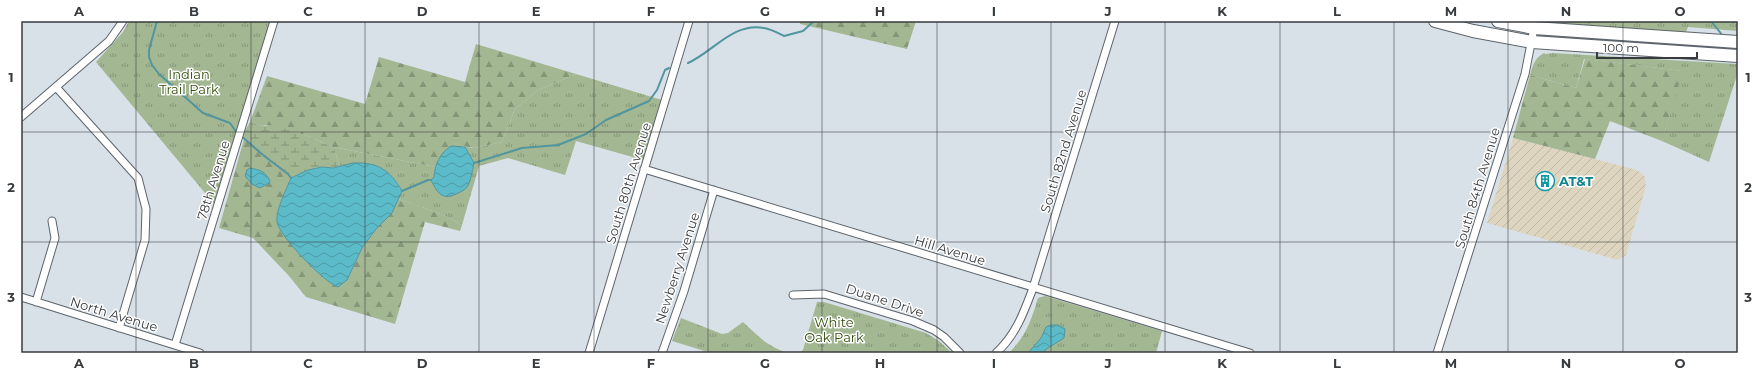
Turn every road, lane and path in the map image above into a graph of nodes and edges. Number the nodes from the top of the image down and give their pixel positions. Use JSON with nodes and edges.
{"nodes":[{"id":1,"x":123,"y":21,"type":"edge"},
{"id":2,"x":274,"y":21,"type":"edge"},
{"id":3,"x":690,"y":21,"type":"edge"},
{"id":4,"x":1115,"y":21,"type":"edge"},
{"id":5,"x":1435,"y":21,"type":"edge"},
{"id":6,"x":1498,"y":21,"type":"edge"},
{"id":7,"x":1534,"y":28,"type":"junction"},
{"id":8,"x":1532,"y":42,"type":"junction"},
{"id":9,"x":1738,"y":42,"type":"edge"},
{"id":10,"x":1738,"y":56,"type":"edge"},
{"id":11,"x":56,"y":87,"type":"junction"},
{"id":12,"x":21,"y":117,"type":"edge"},
{"id":13,"x":644,"y":169,"type":"junction"},
{"id":14,"x":714,"y":190,"type":"junction"},
{"id":15,"x":52,"y":222,"type":"dead end"},
{"id":16,"x":1033,"y":288,"type":"junction"},
{"id":17,"x":793,"y":295,"type":"dead end"},
{"id":18,"x":21,"y":297,"type":"edge"},
{"id":19,"x":36,"y":302,"type":"junction"},
{"id":20,"x":119,"y":328,"type":"junction"},
{"id":21,"x":175,"y":345,"type":"junction"},
{"id":22,"x":200,"y":353,"type":"edge"},
{"id":23,"x":589,"y":353,"type":"edge"},
{"id":24,"x":662,"y":353,"type":"edge"},
{"id":25,"x":960,"y":353,"type":"edge"},
{"id":26,"x":996,"y":353,"type":"edge"},
{"id":27,"x":1250,"y":353,"type":"edge"},
{"id":28,"x":1437,"y":353,"type":"edge"}],
"edges":[{"from":1,"to":11,"type":"street"},
{"from":2,"to":21,"type":"street","name":"78th Avenue"},
{"from":3,"to":13,"type":"street","name":"South 80th Avenue"},
{"from":4,"to":16,"type":"street","name":"South 82nd Avenue"},
{"from":5,"to":8,"type":"main road"},
{"from":6,"to":7,"type":"main road"},
{"from":7,"to":8,"type":"street","name":"South 84th Avenue"},
{"from":7,"to":9,"type":"main road"},
{"from":8,"to":10,"type":"main road"},
{"from":8,"to":28,"type":"street","name":"South 84th Avenue"},
{"from":11,"to":12,"type":"street"},
{"from":11,"to":20,"type":"street"},
{"from":13,"to":14,"type":"street","name":"Hill Avenue"},
{"from":13,"to":23,"type":"street","name":"South 80th Avenue"},
{"from":14,"to":16,"type":"street","name":"Hill Avenue"},
{"from":14,"to":24,"type":"street","name":"Newberry Avenue"},
{"from":15,"to":19,"type":"street"},
{"from":16,"to":26,"type":"street","name":"South 82nd Avenue"},
{"from":16,"to":27,"type":"street","name":"Hill Avenue"},
{"from":17,"to":25,"type":"street","name":"Duane Drive"},
{"from":18,"to":19,"type":"street","name":"North Avenue"},
{"from":19,"to":20,"type":"street","name":"North Avenue"},
{"from":20,"to":21,"type":"street","name":"North Avenue"},
{"from":21,"to":22,"type":"street","name":"North Avenue"}]}
